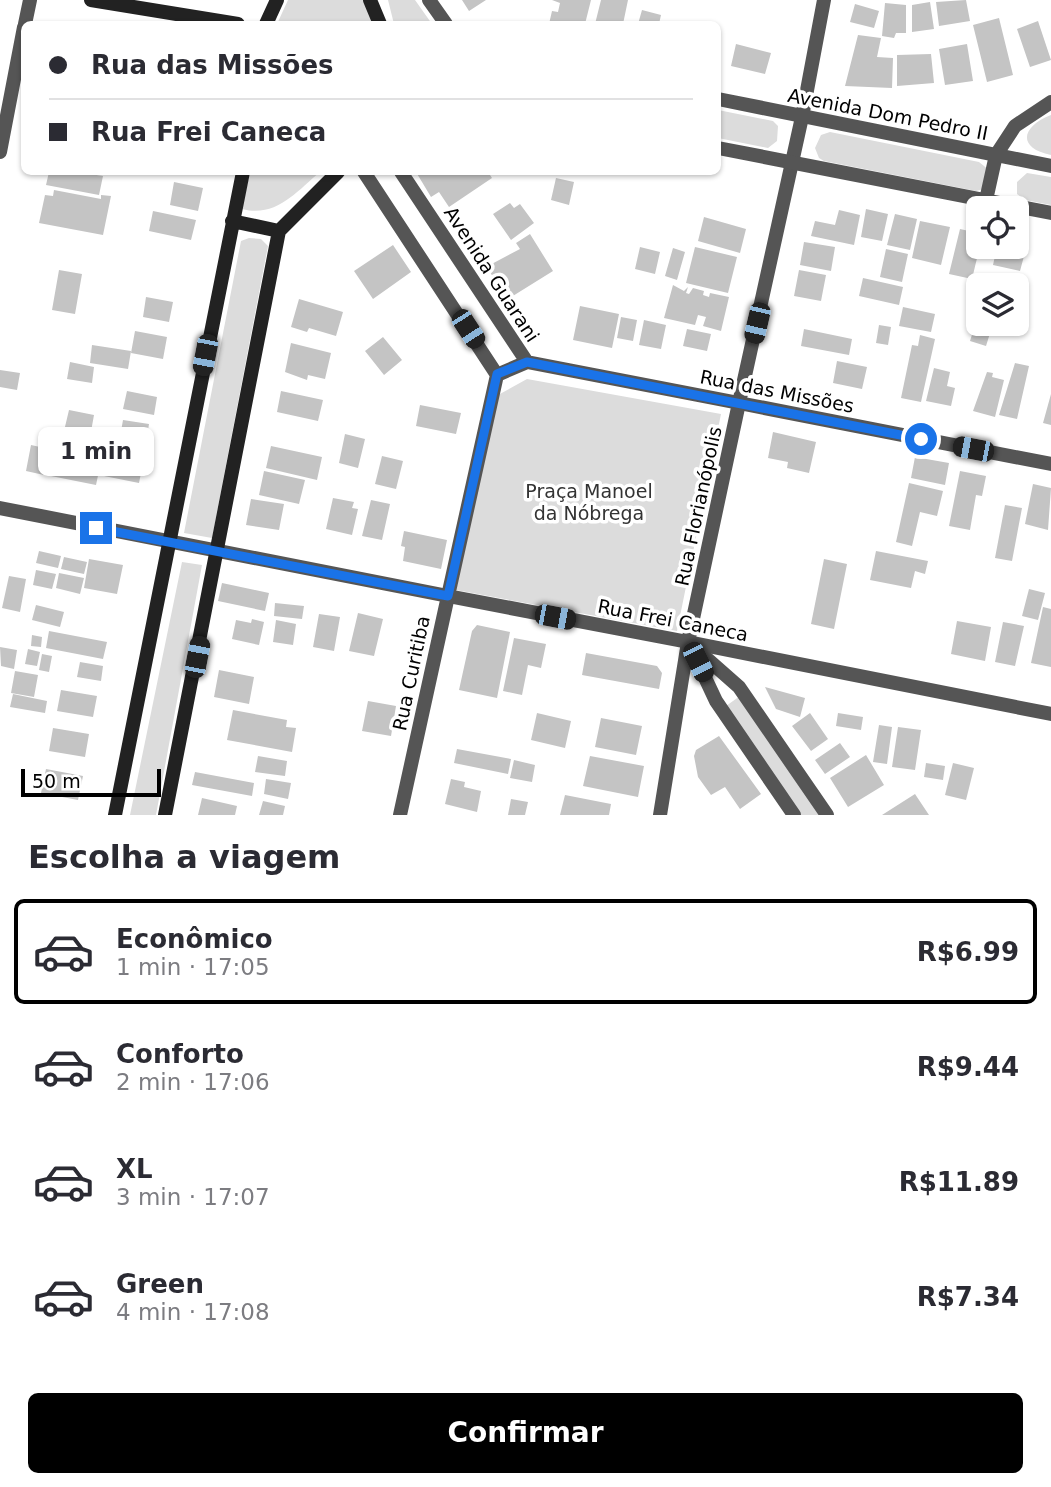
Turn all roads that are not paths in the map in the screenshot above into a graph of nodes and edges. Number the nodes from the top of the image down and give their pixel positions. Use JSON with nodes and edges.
{"nodes":[{"id":1,"x":30,"y":0,"type":"edge"},
{"id":2,"x":91,"y":0,"type":"edge"},
{"id":3,"x":277,"y":0,"type":"edge"},
{"id":4,"x":370,"y":0,"type":"edge"},
{"id":5,"x":429,"y":0,"type":"edge"},
{"id":6,"x":824,"y":0,"type":"edge"},
{"id":7,"x":26,"y":21,"type":"edge"},
{"id":8,"x":220,"y":21,"type":"edge"},
{"id":9,"x":267,"y":21,"type":"edge"},
{"id":10,"x":379,"y":21,"type":"edge"},
{"id":11,"x":444,"y":21,"type":"edge"},
{"id":12,"x":21,"y":46,"type":"edge"},
{"id":13,"x":721,"y":100,"type":"edge"},
{"id":14,"x":1051,"y":102,"type":"edge"},
{"id":15,"x":802,"y":117,"type":"junction"},
{"id":16,"x":721,"y":149,"type":"edge"},
{"id":17,"x":0,"y":152,"type":"edge"},
{"id":18,"x":996,"y":155,"type":"junction"},
{"id":19,"x":792,"y":164,"type":"junction"},
{"id":20,"x":1051,"y":166,"type":"edge"},
{"id":21,"x":242,"y":175,"type":"edge"},
{"id":22,"x":335,"y":175,"type":"edge"},
{"id":23,"x":366,"y":175,"type":"edge"},
{"id":24,"x":403,"y":175,"type":"edge"},
{"id":25,"x":966,"y":196,"type":"edge"},
{"id":26,"x":987,"y":196,"type":"edge"},
{"id":27,"x":1029,"y":209,"type":"edge"},
{"id":28,"x":1051,"y":213,"type":"edge"},
{"id":29,"x":232,"y":221,"type":"junction"},
{"id":30,"x":279,"y":231,"type":"junction"},
{"id":31,"x":527,"y":362,"type":"junction"},
{"id":32,"x":497,"y":374,"type":"junction"},
{"id":33,"x":739,"y":403,"type":"junction"},
{"id":34,"x":1051,"y":464,"type":"edge"},
{"id":35,"x":0,"y":508,"type":"edge"},
{"id":36,"x":167,"y":542,"type":"junction"},
{"id":37,"x":218,"y":551,"type":"junction"},
{"id":38,"x":448,"y":596,"type":"junction"},
{"id":39,"x":688,"y":642,"type":"junction"},
{"id":40,"x":1051,"y":714,"type":"edge"},
{"id":41,"x":115,"y":815,"type":"edge"},
{"id":42,"x":165,"y":815,"type":"edge"},
{"id":43,"x":400,"y":815,"type":"edge"},
{"id":44,"x":660,"y":815,"type":"edge"},
{"id":45,"x":793,"y":815,"type":"edge"},
{"id":46,"x":827,"y":815,"type":"edge"}],
"edges":[{"from":1,"to":7,"type":"street"},
{"from":2,"to":8,"type":"main road"},
{"from":3,"to":9,"type":"main road"},
{"from":4,"to":10,"type":"main road"},
{"from":5,"to":11,"type":"street"},
{"from":6,"to":15,"type":"street","name":"Rua Florianópolis"},
{"from":12,"to":17,"type":"street"},
{"from":13,"to":15,"type":"street","name":"Avenida Dom Pedro II"},
{"from":14,"to":18,"type":"street"},
{"from":15,"to":18,"type":"street","name":"Avenida Dom Pedro II"},
{"from":15,"to":19,"type":"street","name":"Rua Florianópolis"},
{"from":16,"to":19,"type":"street"},
{"from":18,"to":20,"type":"street","name":"Avenida Dom Pedro II"},
{"from":18,"to":26,"type":"street"},
{"from":19,"to":25,"type":"street"},
{"from":19,"to":33,"type":"street","name":"Rua Florianópolis"},
{"from":21,"to":29,"type":"main road"},
{"from":22,"to":30,"type":"main road"},
{"from":23,"to":32,"type":"street"},
{"from":24,"to":31,"type":"street","name":"Avenida Guarani"},
{"from":27,"to":28,"type":"street"},
{"from":29,"to":30,"type":"main road"},
{"from":29,"to":36,"type":"main road"},
{"from":30,"to":37,"type":"main road"},
{"from":31,"to":32,"type":"street"},
{"from":31,"to":33,"type":"street","name":"Rua das Missões"},
{"from":32,"to":38,"type":"street","name":"Rua Curitiba"},
{"from":33,"to":34,"type":"street","name":"Rua das Missões"},
{"from":33,"to":39,"type":"street","name":"Rua Florianópolis"},
{"from":35,"to":36,"type":"street","name":"Rua Frei Caneca"},
{"from":36,"to":37,"type":"street","name":"Rua Frei Caneca"},
{"from":36,"to":41,"type":"main road"},
{"from":37,"to":38,"type":"street","name":"Rua Frei Caneca"},
{"from":37,"to":42,"type":"main road"},
{"from":38,"to":39,"type":"street","name":"Rua Frei Caneca"},
{"from":38,"to":43,"type":"street","name":"Rua Curitiba"},
{"from":39,"to":40,"type":"street","name":"Rua Frei Caneca"},
{"from":39,"to":44,"type":"street","name":"Rua Florianópolis"},
{"from":39,"to":45,"type":"street"},
{"from":39,"to":46,"type":"street"}]}
